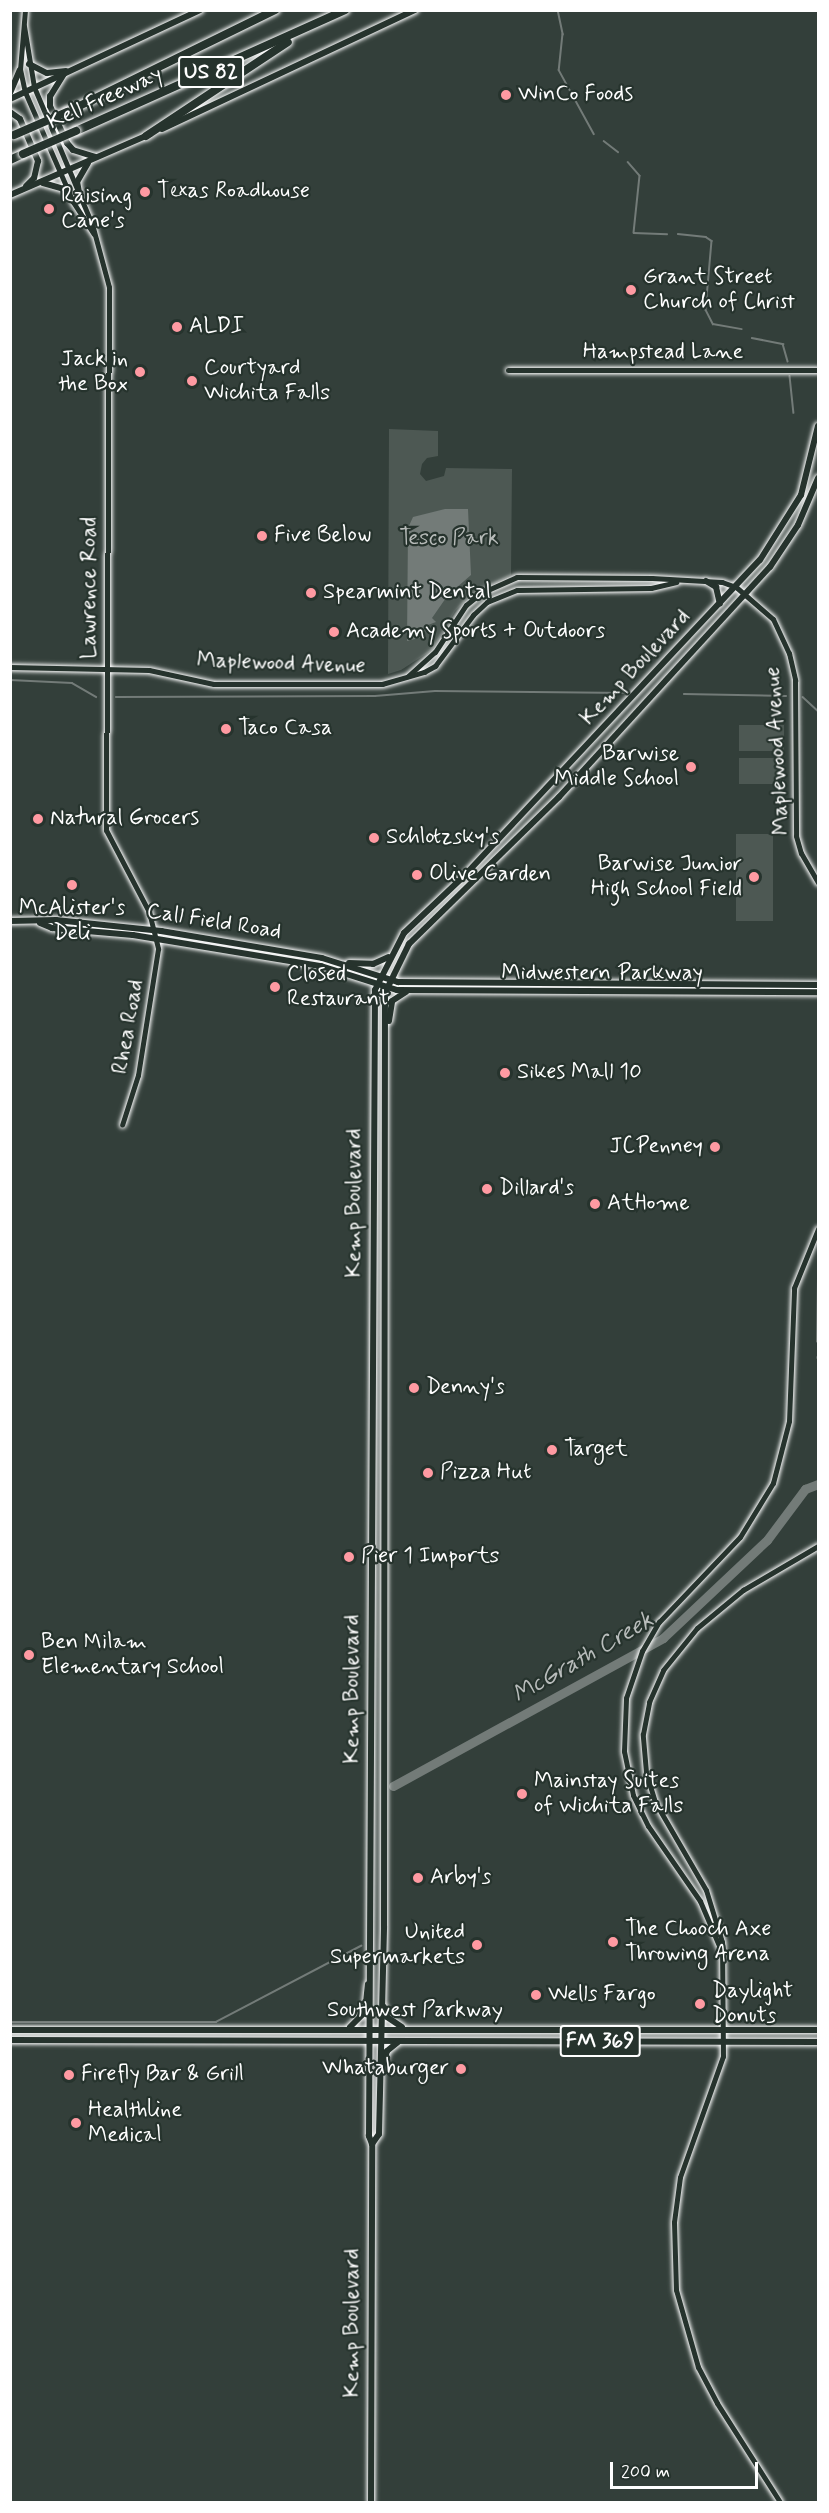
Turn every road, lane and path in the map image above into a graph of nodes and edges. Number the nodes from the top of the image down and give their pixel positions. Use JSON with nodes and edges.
{"nodes":[{"id":1,"x":25,"y":10,"type":"edge"},
{"id":2,"x":200,"y":10,"type":"edge"},
{"id":3,"x":275,"y":10,"type":"edge"},
{"id":4,"x":345,"y":10,"type":"edge"},
{"id":5,"x":415,"y":10,"type":"edge"},
{"id":6,"x":24,"y":26,"type":"junction"},
{"id":7,"x":311,"y":28,"type":"junction"},
{"id":8,"x":29,"y":64,"type":"junction"},
{"id":9,"x":20,"y":70,"type":"junction"},
{"id":10,"x":73,"y":70,"type":"junction"},
{"id":11,"x":64,"y":74,"type":"junction"},
{"id":12,"x":34,"y":87,"type":"junction"},
{"id":13,"x":25,"y":92,"type":"junction"},
{"id":14,"x":10,"y":93,"type":"edge"},
{"id":15,"x":10,"y":99,"type":"edge"},
{"id":16,"x":10,"y":112,"type":"edge"},
{"id":17,"x":12,"y":136,"type":"edge"},
{"id":18,"x":146,"y":136,"type":"junction"},
{"id":19,"x":98,"y":157,"type":"junction"},
{"id":20,"x":10,"y":160,"type":"edge"},
{"id":21,"x":90,"y":161,"type":"junction"},
{"id":22,"x":69,"y":170,"type":"junction"},
{"id":23,"x":60,"y":174,"type":"junction"},
{"id":24,"x":40,"y":183,"type":"junction"},
{"id":25,"x":24,"y":189,"type":"junction"},
{"id":26,"x":67,"y":190,"type":"junction"},
{"id":27,"x":79,"y":192,"type":"junction"},
{"id":28,"x":10,"y":195,"type":"edge"},
{"id":29,"x":94,"y":234,"type":"junction"},
{"id":30,"x":819,"y":369,"type":"edge"},
{"id":31,"x":508,"y":370,"type":"dead end"},
{"id":32,"x":819,"y":426,"type":"edge"},
{"id":33,"x":807,"y":476,"type":"junction"},
{"id":34,"x":818,"y":478,"type":"edge"},
{"id":35,"x":706,"y":581,"type":"junction"},
{"id":36,"x":676,"y":582,"type":"junction"},
{"id":37,"x":736,"y":587,"type":"junction"},
{"id":38,"x":746,"y":592,"type":"junction"},
{"id":39,"x":720,"y":604,"type":"junction"},
{"id":40,"x":686,"y":642,"type":"junction"},
{"id":41,"x":694,"y":649,"type":"junction"},
{"id":42,"x":10,"y":667,"type":"edge"},
{"id":43,"x":106,"y":667,"type":"junction"},
{"id":44,"x":406,"y":678,"type":"junction"},
{"id":45,"x":572,"y":762,"type":"junction"},
{"id":46,"x":582,"y":772,"type":"junction"},
{"id":47,"x":819,"y":882,"type":"edge"},
{"id":48,"x":10,"y":921,"type":"edge"},
{"id":49,"x":156,"y":934,"type":"junction"},
{"id":50,"x":219,"y":940,"type":"junction"},
{"id":51,"x":216,"y":948,"type":"junction"},
{"id":52,"x":264,"y":948,"type":"junction"},
{"id":53,"x":263,"y":956,"type":"junction"},
{"id":54,"x":389,"y":957,"type":"junction"},
{"id":55,"x":340,"y":963,"type":"junction"},
{"id":56,"x":379,"y":978,"type":"junction"},
{"id":57,"x":389,"y":981,"type":"junction"},
{"id":58,"x":603,"y":984,"type":"junction"},
{"id":59,"x":644,"y":984,"type":"junction"},
{"id":60,"x":762,"y":984,"type":"junction"},
{"id":61,"x":819,"y":985,"type":"edge"},
{"id":62,"x":376,"y":986,"type":"junction"},
{"id":63,"x":386,"y":988,"type":"junction"},
{"id":64,"x":419,"y":991,"type":"junction"},
{"id":65,"x":603,"y":992,"type":"junction"},
{"id":66,"x":644,"y":992,"type":"junction"},
{"id":67,"x":762,"y":992,"type":"junction"},
{"id":68,"x":819,"y":993,"type":"edge"},
{"id":69,"x":385,"y":1033,"type":"junction"},
{"id":70,"x":122,"y":1125,"type":"dead end"},
{"id":71,"x":819,"y":1229,"type":"edge"},
{"id":72,"x":371,"y":1499,"type":"junction"},
{"id":73,"x":384,"y":1499,"type":"junction"},
{"id":74,"x":819,"y":1546,"type":"edge"},
{"id":75,"x":371,"y":1585,"type":"junction"},
{"id":76,"x":384,"y":1585,"type":"junction"},
{"id":77,"x":720,"y":1948,"type":"junction"},
{"id":78,"x":370,"y":1981,"type":"junction"},
{"id":79,"x":381,"y":1995,"type":"junction"},
{"id":80,"x":342,"y":2028,"type":"junction"},
{"id":81,"x":369,"y":2028,"type":"junction"},
{"id":82,"x":381,"y":2028,"type":"junction"},
{"id":83,"x":260,"y":2029,"type":"junction"},
{"id":84,"x":405,"y":2029,"type":"junction"},
{"id":85,"x":10,"y":2030,"type":"edge"},
{"id":86,"x":561,"y":2030,"type":"junction"},
{"id":87,"x":723,"y":2030,"type":"junction"},
{"id":88,"x":819,"y":2030,"type":"edge"},
{"id":89,"x":10,"y":2040,"type":"edge"},
{"id":90,"x":259,"y":2041,"type":"junction"},
{"id":91,"x":369,"y":2041,"type":"junction"},
{"id":92,"x":381,"y":2041,"type":"junction"},
{"id":93,"x":401,"y":2041,"type":"junction"},
{"id":94,"x":560,"y":2041,"type":"junction"},
{"id":95,"x":723,"y":2041,"type":"junction"},
{"id":96,"x":819,"y":2042,"type":"edge"},
{"id":97,"x":380,"y":2086,"type":"junction"},
{"id":98,"x":372,"y":2144,"type":"junction"},
{"id":99,"x":371,"y":2502,"type":"edge"},
{"id":100,"x":780,"y":2502,"type":"edge"}],
"edges":[{"from":1,"to":6,"type":"street"},
{"from":2,"to":10,"type":"main road"},
{"from":3,"to":17,"type":"highway","name":"Kell Freeway","number":"US 82","bridge":true},
{"from":4,"to":7,"type":"highway","name":"Kell Freeway","number":"US 82"},
{"from":5,"to":18,"type":"main road"},
{"from":6,"to":8,"type":"street","name":"Lawrence Road"},
{"from":6,"to":9,"type":"street","name":"Lawrence Road"},
{"from":7,"to":18,"type":"highway"},
{"from":7,"to":20,"type":"highway","name":"Kell Freeway","number":"US 82","bridge":true},
{"from":8,"to":10,"type":"main road"},
{"from":8,"to":12,"type":"street","name":"Lawrence Road"},
{"from":9,"to":13,"type":"street","name":"Lawrence Road"},
{"from":9,"to":14,"type":"main road"},
{"from":10,"to":11,"type":"main road"},
{"from":11,"to":12,"type":"main road"},
{"from":11,"to":19,"type":"main road"},
{"from":12,"to":13,"type":"main road"},
{"from":12,"to":22,"type":"street","name":"Lawrence Road"},
{"from":13,"to":15,"type":"main road"},
{"from":13,"to":23,"type":"street","name":"Lawrence Road"},
{"from":16,"to":25,"type":"main road"},
{"from":18,"to":19,"type":"main road"},
{"from":19,"to":21,"type":"main road"},
{"from":21,"to":22,"type":"main road"},
{"from":21,"to":27,"type":"main road"},
{"from":22,"to":23,"type":"main road"},
{"from":22,"to":27,"type":"street","name":"Lawrence Road"},
{"from":23,"to":24,"type":"main road"},
{"from":23,"to":26,"type":"street","name":"Lawrence Road"},
{"from":24,"to":25,"type":"main road"},
{"from":24,"to":26,"type":"main road"},
{"from":25,"to":28,"type":"main road"},
{"from":26,"to":29,"type":"street","name":"Lawrence Road"},
{"from":27,"to":29,"type":"street","name":"Lawrence Road"},
{"from":29,"to":43,"type":"street","name":"Lawrence Road"},
{"from":30,"to":31,"type":"street","name":"Hampstead Lane"},
{"from":32,"to":33,"type":"main road","name":"Kemp Boulevard"},
{"from":33,"to":34,"type":"main road"},
{"from":33,"to":37,"type":"main road","name":"Kemp Boulevard"},
{"from":34,"to":38,"type":"main road","name":"Kemp Boulevard"},
{"from":35,"to":36,"type":"street","name":"Maplewood Avenue"},
{"from":35,"to":37,"type":"street","name":"Maplewood Avenue"},
{"from":35,"to":39,"type":"main road"},
{"from":36,"to":44,"type":"street","name":"Maplewood Avenue"},
{"from":36,"to":44,"type":"street","name":"Maplewood Avenue"},
{"from":37,"to":38,"type":"street","name":"Maplewood Avenue"},
{"from":37,"to":39,"type":"main road","name":"Kemp Boulevard"},
{"from":38,"to":41,"type":"main road","name":"Kemp Boulevard"},
{"from":38,"to":47,"type":"street","name":"Maplewood Avenue"},
{"from":39,"to":40,"type":"main road","name":"Kemp Boulevard"},
{"from":40,"to":41,"type":"main road"},
{"from":40,"to":45,"type":"main road","name":"Kemp Boulevard"},
{"from":41,"to":46,"type":"main road","name":"Kemp Boulevard"},
{"from":42,"to":43,"type":"street","name":"Maplewood Avenue"},
{"from":43,"to":44,"type":"street","name":"Maplewood Avenue"},
{"from":43,"to":49,"type":"street","name":"Lawrence Road"},
{"from":45,"to":46,"type":"main road"},
{"from":45,"to":54,"type":"main road","name":"Kemp Boulevard"},
{"from":46,"to":57,"type":"main road","name":"Kemp Boulevard"},
{"from":48,"to":49,"type":"main road","name":"Call Field Road"},
{"from":49,"to":50,"type":"main road","name":"Call Field Road"},
{"from":49,"to":51,"type":"main road","name":"Call Field Road"},
{"from":49,"to":70,"type":"street","name":"Rhea Road"},
{"from":50,"to":51,"type":"main road"},
{"from":50,"to":52,"type":"main road","name":"Call Field Road"},
{"from":51,"to":53,"type":"main road","name":"Call Field Road"},
{"from":52,"to":53,"type":"main road"},
{"from":52,"to":55,"type":"main road","name":"Call Field Road"},
{"from":53,"to":62,"type":"main road","name":"Call Field Road"},
{"from":54,"to":55,"type":"main road"},
{"from":54,"to":56,"type":"main road","name":"Kemp Boulevard"},
{"from":55,"to":56,"type":"main road","name":"Call Field Road"},
{"from":56,"to":57,"type":"main road","name":"Midwestern Parkway"},
{"from":56,"to":62,"type":"main road","name":"Kemp Boulevard"},
{"from":57,"to":58,"type":"main road","name":"Midwestern Parkway"},
{"from":57,"to":63,"type":"main road","name":"Kemp Boulevard"},
{"from":58,"to":59,"type":"main road","name":"Midwestern Parkway"},
{"from":58,"to":65,"type":"main road"},
{"from":59,"to":60,"type":"main road","name":"Midwestern Parkway"},
{"from":59,"to":66,"type":"main road"},
{"from":60,"to":61,"type":"main road","name":"Midwestern Parkway"},
{"from":60,"to":67,"type":"main road"},
{"from":62,"to":63,"type":"main road","name":"Call Field Road"},
{"from":62,"to":72,"type":"main road","name":"Kemp Boulevard"},
{"from":63,"to":64,"type":"main road","name":"Midwestern Parkway"},
{"from":63,"to":69,"type":"main road","name":"Kemp Boulevard"},
{"from":64,"to":65,"type":"main road","name":"Midwestern Parkway"},
{"from":64,"to":69,"type":"main road"},
{"from":65,"to":66,"type":"main road","name":"Midwestern Parkway"},
{"from":66,"to":67,"type":"main road","name":"Midwestern Parkway"},
{"from":67,"to":68,"type":"main road","name":"Midwestern Parkway"},
{"from":69,"to":73,"type":"main road","name":"Kemp Boulevard"},
{"from":71,"to":77,"type":"street"},
{"from":72,"to":73,"type":"main road"},
{"from":72,"to":75,"type":"main road","name":"Kemp Boulevard"},
{"from":73,"to":76,"type":"main road","name":"Kemp Boulevard"},
{"from":74,"to":77,"type":"street"},
{"from":75,"to":76,"type":"main road"},
{"from":75,"to":78,"type":"main road","name":"Kemp Boulevard"},
{"from":76,"to":79,"type":"main road","name":"Kemp Boulevard"},
{"from":77,"to":87,"type":"street"},
{"from":78,"to":80,"type":"main road"},
{"from":78,"to":81,"type":"main road","name":"Kemp Boulevard"},
{"from":79,"to":82,"type":"main road","name":"Kemp Boulevard"},
{"from":79,"to":84,"type":"main road"},
{"from":80,"to":81,"type":"main road","name":"Southwest Parkway","number":"FM 369"},
{"from":80,"to":83,"type":"main road","name":"Southwest Parkway","number":"FM 369"},
{"from":81,"to":82,"type":"main road","name":"Southwest Parkway","number":"FM 369"},
{"from":81,"to":91,"type":"main road","name":"Kemp Boulevard"},
{"from":82,"to":84,"type":"main road","name":"Southwest Parkway","number":"FM 369"},
{"from":82,"to":92,"type":"main road","name":"Kemp Boulevard"},
{"from":83,"to":85,"type":"main road","name":"Southwest Parkway","number":"FM 369"},
{"from":83,"to":90,"type":"main road"},
{"from":84,"to":86,"type":"main road","name":"Southwest Parkway","number":"FM 369"},
{"from":86,"to":87,"type":"main road","name":"Southwest Parkway","number":"FM 369"},
{"from":86,"to":94,"type":"main road"},
{"from":87,"to":88,"type":"main road","name":"Southwest Parkway","number":"FM 369"},
{"from":87,"to":95,"type":"street"},
{"from":89,"to":90,"type":"main road","name":"Southwest Parkway","number":"FM 369"},
{"from":90,"to":91,"type":"main road","name":"Southwest Parkway","number":"FM 369"},
{"from":91,"to":92,"type":"main road","name":"Southwest Parkway","number":"FM 369"},
{"from":91,"to":98,"type":"main road","name":"Kemp Boulevard"},
{"from":92,"to":93,"type":"main road","name":"Southwest Parkway","number":"FM 369"},
{"from":92,"to":97,"type":"main road","name":"Kemp Boulevard"},
{"from":93,"to":94,"type":"main road","name":"Southwest Parkway","number":"FM 369"},
{"from":93,"to":97,"type":"main road"},
{"from":94,"to":95,"type":"main road","name":"Southwest Parkway","number":"FM 369"},
{"from":95,"to":96,"type":"main road","name":"Southwest Parkway","number":"FM 369"},
{"from":95,"to":100,"type":"street"},
{"from":97,"to":98,"type":"main road","name":"Kemp Boulevard"},
{"from":98,"to":99,"type":"main road","name":"Kemp Boulevard"}]}
